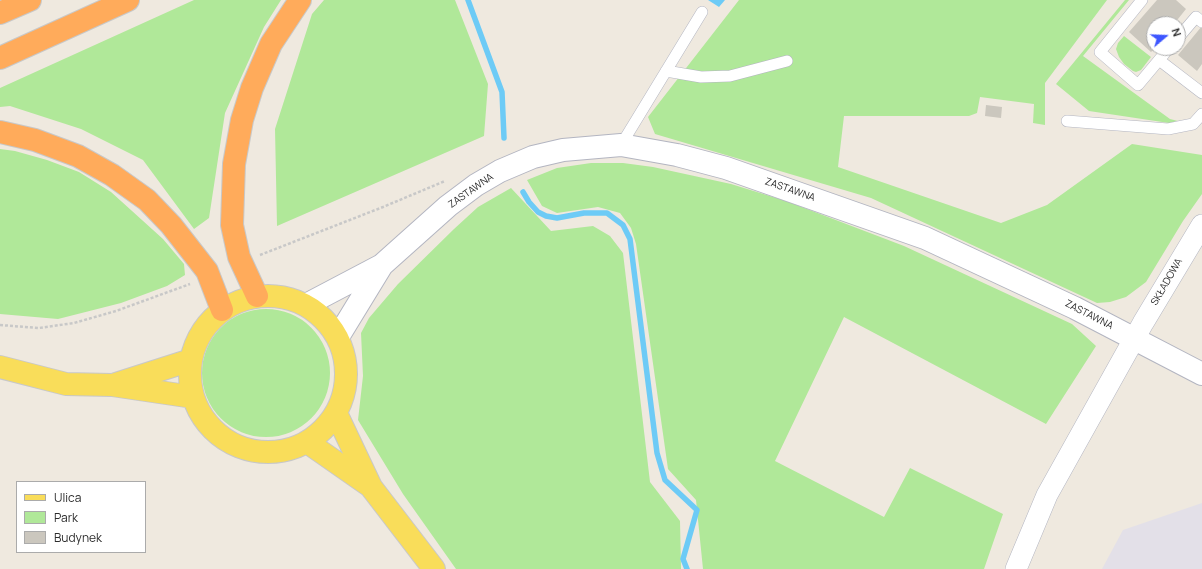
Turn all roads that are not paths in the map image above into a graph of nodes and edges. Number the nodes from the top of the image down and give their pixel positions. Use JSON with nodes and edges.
{"nodes":[{"id":1,"x":30,"y":0,"type":"edge"},
{"id":2,"x":128,"y":0,"type":"edge"},
{"id":3,"x":300,"y":0,"type":"edge"},
{"id":4,"x":1142,"y":0,"type":"edge"},
{"id":5,"x":702,"y":12,"type":"dead end"},
{"id":6,"x":0,"y":13,"type":"edge"},
{"id":7,"x":1200,"y":16,"type":"edge"},
{"id":8,"x":1186,"y":30,"type":"edge"},
{"id":9,"x":1163,"y":56,"type":"edge"},
{"id":10,"x":0,"y":58,"type":"edge"},
{"id":11,"x":1159,"y":60,"type":"junction"},
{"id":12,"x":787,"y":61,"type":"dead end"},
{"id":13,"x":666,"y":71,"type":"junction"},
{"id":14,"x":1202,"y":93,"type":"edge"},
{"id":15,"x":1202,"y":114,"type":"edge"},
{"id":16,"x":1067,"y":121,"type":"dead end"},
{"id":17,"x":0,"y":132,"type":"edge"},
{"id":18,"x":622,"y":145,"type":"junction"},
{"id":19,"x":1202,"y":225,"type":"edge"},
{"id":20,"x":382,"y":265,"type":"junction"},
{"id":21,"x":257,"y":296,"type":"junction"},
{"id":22,"x":306,"y":305,"type":"junction"},
{"id":23,"x":222,"y":310,"type":"junction"},
{"id":24,"x":338,"y":337,"type":"junction"},
{"id":25,"x":1134,"y":339,"type":"junction"},
{"id":26,"x":191,"y":360,"type":"junction"},
{"id":27,"x":0,"y":367,"type":"edge"},
{"id":28,"x":1202,"y":374,"type":"edge"},
{"id":29,"x":112,"y":385,"type":"junction"},
{"id":30,"x":193,"y":397,"type":"junction"},
{"id":31,"x":336,"y":414,"type":"junction"},
{"id":32,"x":307,"y":442,"type":"junction"},
{"id":33,"x":371,"y":487,"type":"junction"},
{"id":34,"x":434,"y":569,"type":"edge"},
{"id":35,"x":1016,"y":569,"type":"edge"}],
"edges":[{"from":1,"to":6,"type":"highway"},
{"from":2,"to":10,"type":"highway"},
{"from":3,"to":21,"type":"highway"},
{"from":4,"to":11,"type":"lane"},
{"from":5,"to":13,"type":"lane"},
{"from":7,"to":8,"type":"lane"},
{"from":9,"to":11,"type":"lane"},
{"from":11,"to":14,"type":"lane"},
{"from":12,"to":13,"type":"lane"},
{"from":13,"to":18,"type":"lane"},
{"from":15,"to":16,"type":"lane"},
{"from":17,"to":23,"type":"highway"},
{"from":18,"to":20,"type":"main road","name":"ZASTAWNA"},
{"from":18,"to":25,"type":"main road","name":"ZASTAWNA"},
{"from":19,"to":25,"type":"street","name":"SKŁADOWA"},
{"from":20,"to":22,"type":"main road","name":"ZASTAWNA"},
{"from":20,"to":24,"type":"main road","name":"ZASTAWNA"},
{"from":21,"to":22,"type":"main road"},
{"from":21,"to":23,"type":"main road"},
{"from":22,"to":24,"type":"main road"},
{"from":23,"to":26,"type":"main road"},
{"from":24,"to":31,"type":"main road"},
{"from":25,"to":28,"type":"main road","name":"ZASTAWNA"},
{"from":25,"to":35,"type":"street","name":"SKŁADOWA"},
{"from":26,"to":29,"type":"main road"},
{"from":26,"to":30,"type":"main road"},
{"from":27,"to":29,"type":"main road"},
{"from":29,"to":30,"type":"main road"},
{"from":30,"to":32,"type":"main road"},
{"from":31,"to":32,"type":"main road"},
{"from":31,"to":33,"type":"main road"},
{"from":32,"to":33,"type":"main road"},
{"from":33,"to":34,"type":"main road"}]}
